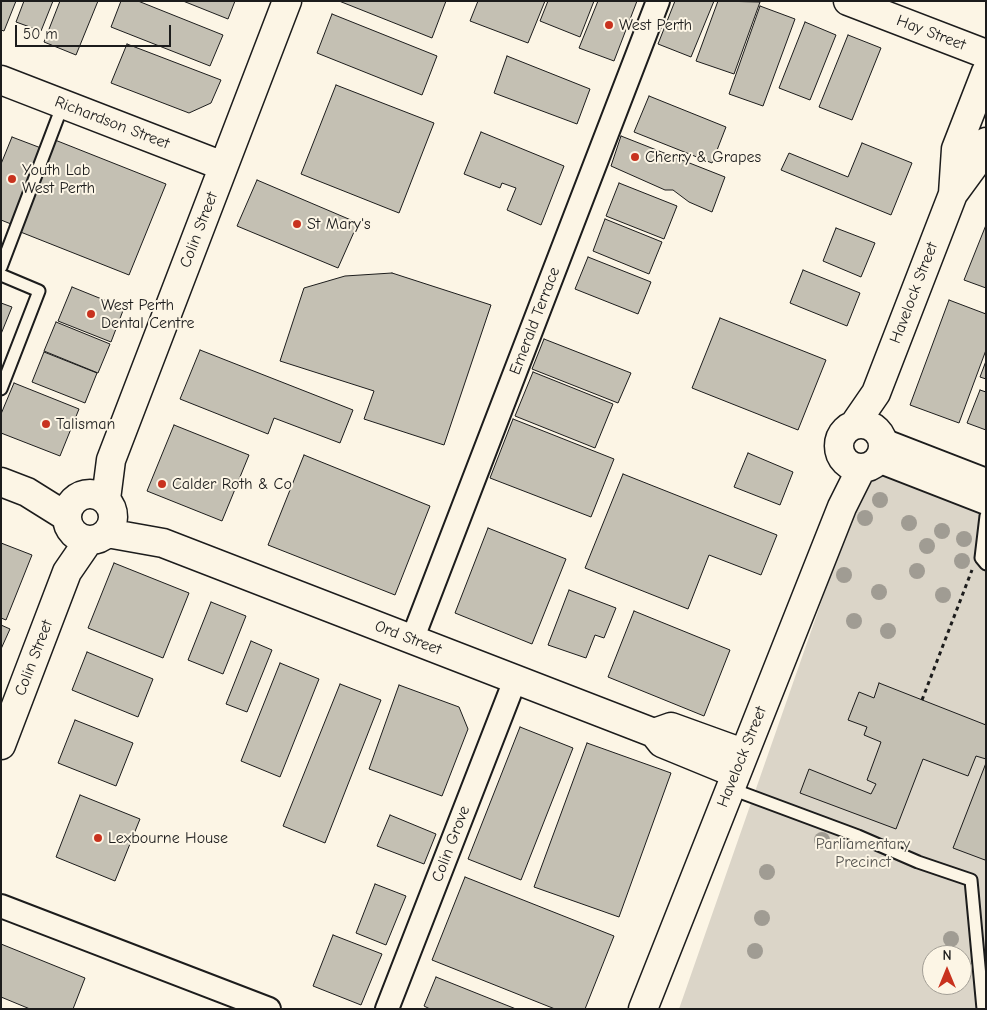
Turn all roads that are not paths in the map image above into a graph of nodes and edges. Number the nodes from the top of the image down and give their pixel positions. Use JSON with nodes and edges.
{"nodes":[{"id":1,"x":287,"y":1,"type":"edge"},
{"id":2,"x":658,"y":1,"type":"edge"},
{"id":3,"x":848,"y":1,"type":"edge"},
{"id":4,"x":986,"y":54,"type":"edge"},
{"id":5,"x":986,"y":72,"type":"edge"},
{"id":6,"x":1,"y":80,"type":"edge"},
{"id":7,"x":63,"y":104,"type":"junction"},
{"id":8,"x":986,"y":142,"type":"edge"},
{"id":9,"x":224,"y":166,"type":"junction"},
{"id":10,"x":953,"y":194,"type":"junction"},
{"id":11,"x":1,"y":267,"type":"edge"},
{"id":12,"x":1,"y":275,"type":"edge"},
{"id":13,"x":1,"y":389,"type":"edge"},
{"id":14,"x":866,"y":447,"type":"junction"},
{"id":15,"x":986,"y":480,"type":"edge"},
{"id":16,"x":1,"y":482,"type":"edge"},
{"id":17,"x":986,"y":503,"type":"edge"},
{"id":18,"x":89,"y":514,"type":"junction"},
{"id":19,"x":986,"y":516,"type":"edge"},
{"id":20,"x":983,"y":561,"type":"edge"},
{"id":21,"x":412,"y":640,"type":"junction"},
{"id":22,"x":515,"y":680,"type":"junction"},
{"id":23,"x":1,"y":745,"type":"edge"},
{"id":24,"x":736,"y":771,"type":"junction"},
{"id":25,"x":1,"y":906,"type":"edge"},
{"id":26,"x":269,"y":1009,"type":"edge"},
{"id":27,"x":388,"y":1009,"type":"edge"},
{"id":28,"x":642,"y":1009,"type":"edge"},
{"id":29,"x":983,"y":1009,"type":"edge"}],
"edges":[{"from":1,"to":9,"type":"street","name":"Colin Street"},
{"from":2,"to":21,"type":"street","name":"Emerald Terrace"},
{"from":3,"to":4,"type":"street","name":"Hay Street"},
{"from":5,"to":10,"type":"street","name":"Havelock Street"},
{"from":6,"to":7,"type":"street","name":"Richardson Street"},
{"from":7,"to":9,"type":"street","name":"Richardson Street"},
{"from":7,"to":11,"type":"lane"},
{"from":8,"to":10,"type":"street","name":"Havelock Street"},
{"from":9,"to":18,"type":"street","name":"Colin Street"},
{"from":10,"to":14,"type":"street","name":"Havelock Street"},
{"from":12,"to":13,"type":"lane"},
{"from":14,"to":15,"type":"street"},
{"from":14,"to":17,"type":"street"},
{"from":14,"to":24,"type":"street","name":"Havelock Street"},
{"from":16,"to":18,"type":"street","name":"Ord Street"},
{"from":18,"to":21,"type":"street","name":"Ord Street"},
{"from":18,"to":23,"type":"street","name":"Colin Street"},
{"from":19,"to":20,"type":"lane"},
{"from":21,"to":22,"type":"street","name":"Ord Street"},
{"from":22,"to":24,"type":"street","name":"Ord Street"},
{"from":22,"to":27,"type":"street","name":"Colin Grove"},
{"from":24,"to":28,"type":"street","name":"Havelock Street"},
{"from":24,"to":29,"type":"lane"},
{"from":25,"to":26,"type":"street"}]}
